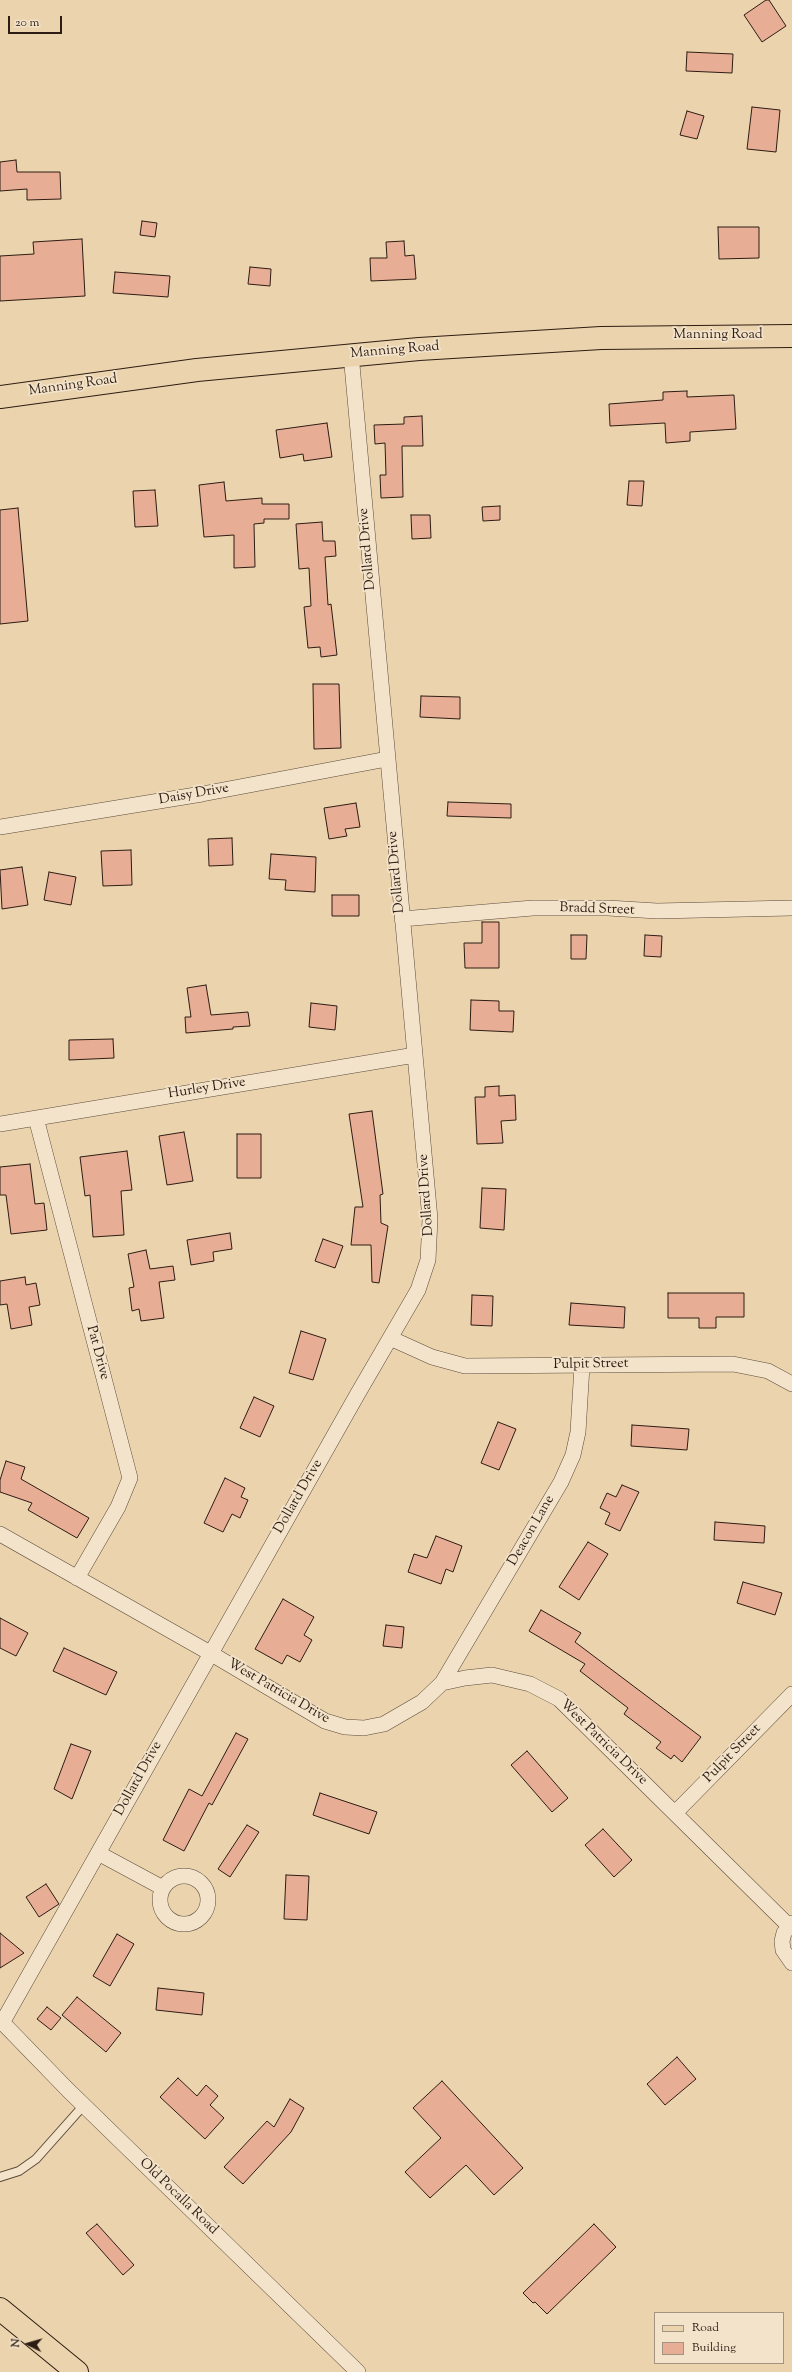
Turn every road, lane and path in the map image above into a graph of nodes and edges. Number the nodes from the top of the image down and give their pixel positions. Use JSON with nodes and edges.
{"nodes":[{"id":1,"x":792,"y":336,"type":"edge"},
{"id":2,"x":351,"y":354,"type":"junction"},
{"id":3,"x":0,"y":397,"type":"edge"},
{"id":4,"x":387,"y":759,"type":"junction"},
{"id":5,"x":0,"y":827,"type":"edge"},
{"id":6,"x":792,"y":908,"type":"edge"},
{"id":7,"x":402,"y":919,"type":"junction"},
{"id":8,"x":415,"y":1055,"type":"junction"},
{"id":9,"x":36,"y":1118,"type":"junction"},
{"id":10,"x":0,"y":1124,"type":"edge"},
{"id":11,"x":390,"y":1338,"type":"junction"},
{"id":12,"x":582,"y":1366,"type":"junction"},
{"id":13,"x":792,"y":1384,"type":"edge"},
{"id":14,"x":0,"y":1534,"type":"edge"},
{"id":15,"x":77,"y":1578,"type":"junction"},
{"id":16,"x":210,"y":1653,"type":"junction"},
{"id":17,"x":442,"y":1683,"type":"junction"},
{"id":18,"x":792,"y":1694,"type":"edge"},
{"id":19,"x":675,"y":1813,"type":"junction"},
{"id":20,"x":98,"y":1853,"type":"junction"},
{"id":21,"x":163,"y":1888,"type":"dead end"},
{"id":22,"x":790,"y":1924,"type":"edge"},
{"id":23,"x":792,"y":1963,"type":"edge"},
{"id":24,"x":1,"y":2021,"type":"edge"},
{"id":25,"x":84,"y":2105,"type":"junction"},
{"id":26,"x":0,"y":2177,"type":"edge"},
{"id":27,"x":0,"y":2309,"type":"edge"},
{"id":28,"x":77,"y":2372,"type":"edge"},
{"id":29,"x":358,"y":2372,"type":"edge"}],
"edges":[{"from":1,"to":2,"type":"main road","name":"Manning Road"},
{"from":2,"to":3,"type":"main road","name":"Manning Road"},
{"from":2,"to":4,"type":"street","name":"Dollard Drive"},
{"from":4,"to":5,"type":"street","name":"Daisy Drive"},
{"from":4,"to":7,"type":"street","name":"Dollard Drive"},
{"from":6,"to":7,"type":"street","name":"Bradd Street"},
{"from":7,"to":8,"type":"street","name":"Dollard Drive"},
{"from":8,"to":9,"type":"street","name":"Hurley Drive"},
{"from":8,"to":11,"type":"street","name":"Dollard Drive"},
{"from":9,"to":10,"type":"street","name":"Hurley Drive"},
{"from":9,"to":15,"type":"street","name":"Pat Drive"},
{"from":11,"to":12,"type":"street","name":"Pulpit Street"},
{"from":11,"to":16,"type":"street","name":"Dollard Drive"},
{"from":12,"to":13,"type":"street","name":"Pulpit Street"},
{"from":12,"to":17,"type":"street","name":"Deacon Lane"},
{"from":14,"to":15,"type":"street","name":"West Patricia Drive"},
{"from":15,"to":16,"type":"street","name":"West Patricia Drive"},
{"from":16,"to":17,"type":"street","name":"West Patricia Drive"},
{"from":16,"to":20,"type":"street","name":"Dollard Drive"},
{"from":17,"to":19,"type":"street","name":"West Patricia Drive"},
{"from":18,"to":19,"type":"street","name":"Pulpit Street"},
{"from":19,"to":22,"type":"street","name":"West Patricia Drive"},
{"from":20,"to":21,"type":"street"},
{"from":20,"to":24,"type":"street","name":"Dollard Drive"},
{"from":22,"to":23,"type":"street","name":"West Patricia Drive"},
{"from":24,"to":25,"type":"street","name":"Old Pocalla Road"},
{"from":25,"to":26,"type":"lane"},
{"from":25,"to":29,"type":"street","name":"Old Pocalla Road"},
{"from":27,"to":28,"type":"main road"}]}
